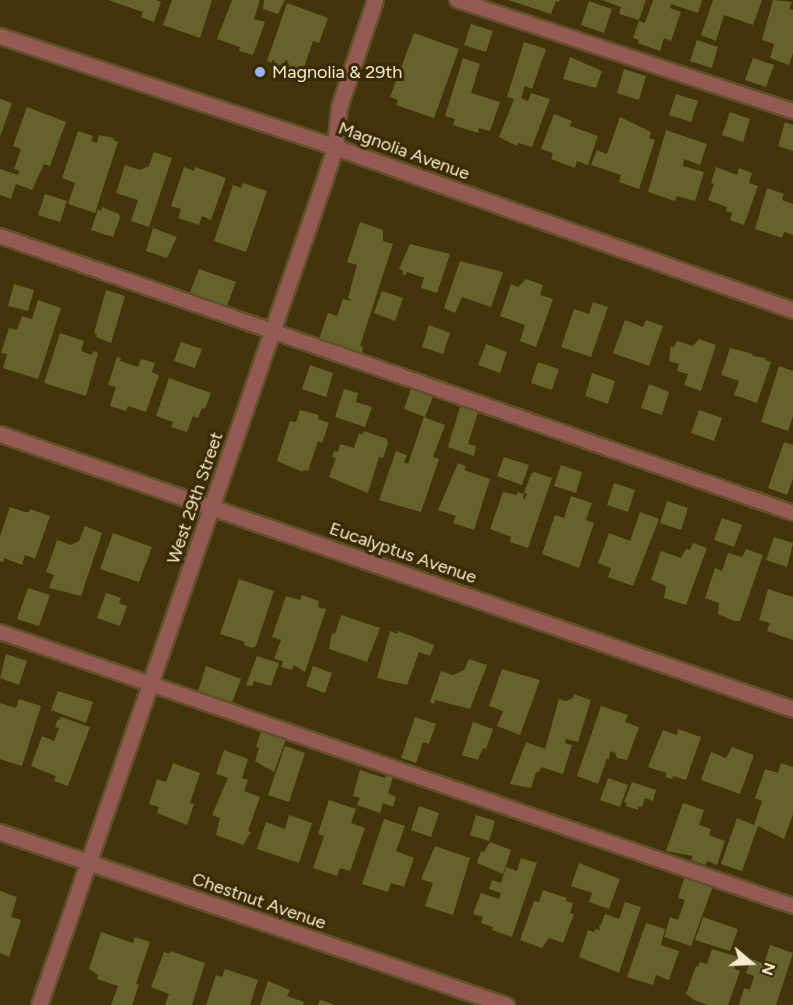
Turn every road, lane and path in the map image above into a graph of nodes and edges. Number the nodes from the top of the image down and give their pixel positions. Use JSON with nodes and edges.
{"nodes":[{"id":1,"x":375,"y":0,"type":"edge"},
{"id":2,"x":457,"y":0,"type":"edge"},
{"id":3,"x":0,"y":36,"type":"edge"},
{"id":4,"x":793,"y":111,"type":"edge"},
{"id":5,"x":335,"y":147,"type":"junction"},
{"id":6,"x":0,"y":236,"type":"edge"},
{"id":7,"x":793,"y":309,"type":"edge"},
{"id":8,"x":273,"y":330,"type":"junction"},
{"id":9,"x":0,"y":434,"type":"edge"},
{"id":10,"x":213,"y":508,"type":"junction"},
{"id":11,"x":793,"y":513,"type":"edge"},
{"id":12,"x":0,"y":632,"type":"edge"},
{"id":13,"x":150,"y":685,"type":"junction"},
{"id":14,"x":793,"y":709,"type":"edge"},
{"id":15,"x":0,"y":832,"type":"edge"},
{"id":16,"x":87,"y":863,"type":"junction"},
{"id":17,"x":793,"y":906,"type":"edge"},
{"id":18,"x":39,"y":1005,"type":"edge"},
{"id":19,"x":506,"y":1005,"type":"edge"}],
"edges":[{"from":1,"to":5,"type":"street","name":"West 29th Street"},
{"from":2,"to":4,"type":"lane"},
{"from":3,"to":5,"type":"street","name":"Magnolia Avenue"},
{"from":5,"to":7,"type":"street","name":"Magnolia Avenue"},
{"from":5,"to":8,"type":"street","name":"West 29th Street"},
{"from":6,"to":8,"type":"lane"},
{"from":8,"to":10,"type":"street","name":"West 29th Street"},
{"from":8,"to":11,"type":"lane"},
{"from":9,"to":10,"type":"street","name":"Eucalyptus Avenue"},
{"from":10,"to":13,"type":"street","name":"West 29th Street"},
{"from":10,"to":14,"type":"street","name":"Eucalyptus Avenue"},
{"from":12,"to":13,"type":"lane"},
{"from":13,"to":16,"type":"street","name":"West 29th Street"},
{"from":13,"to":17,"type":"lane"},
{"from":15,"to":16,"type":"street","name":"Chestnut Avenue"},
{"from":16,"to":18,"type":"street","name":"West 29th Street"},
{"from":16,"to":19,"type":"street","name":"Chestnut Avenue"}]}
